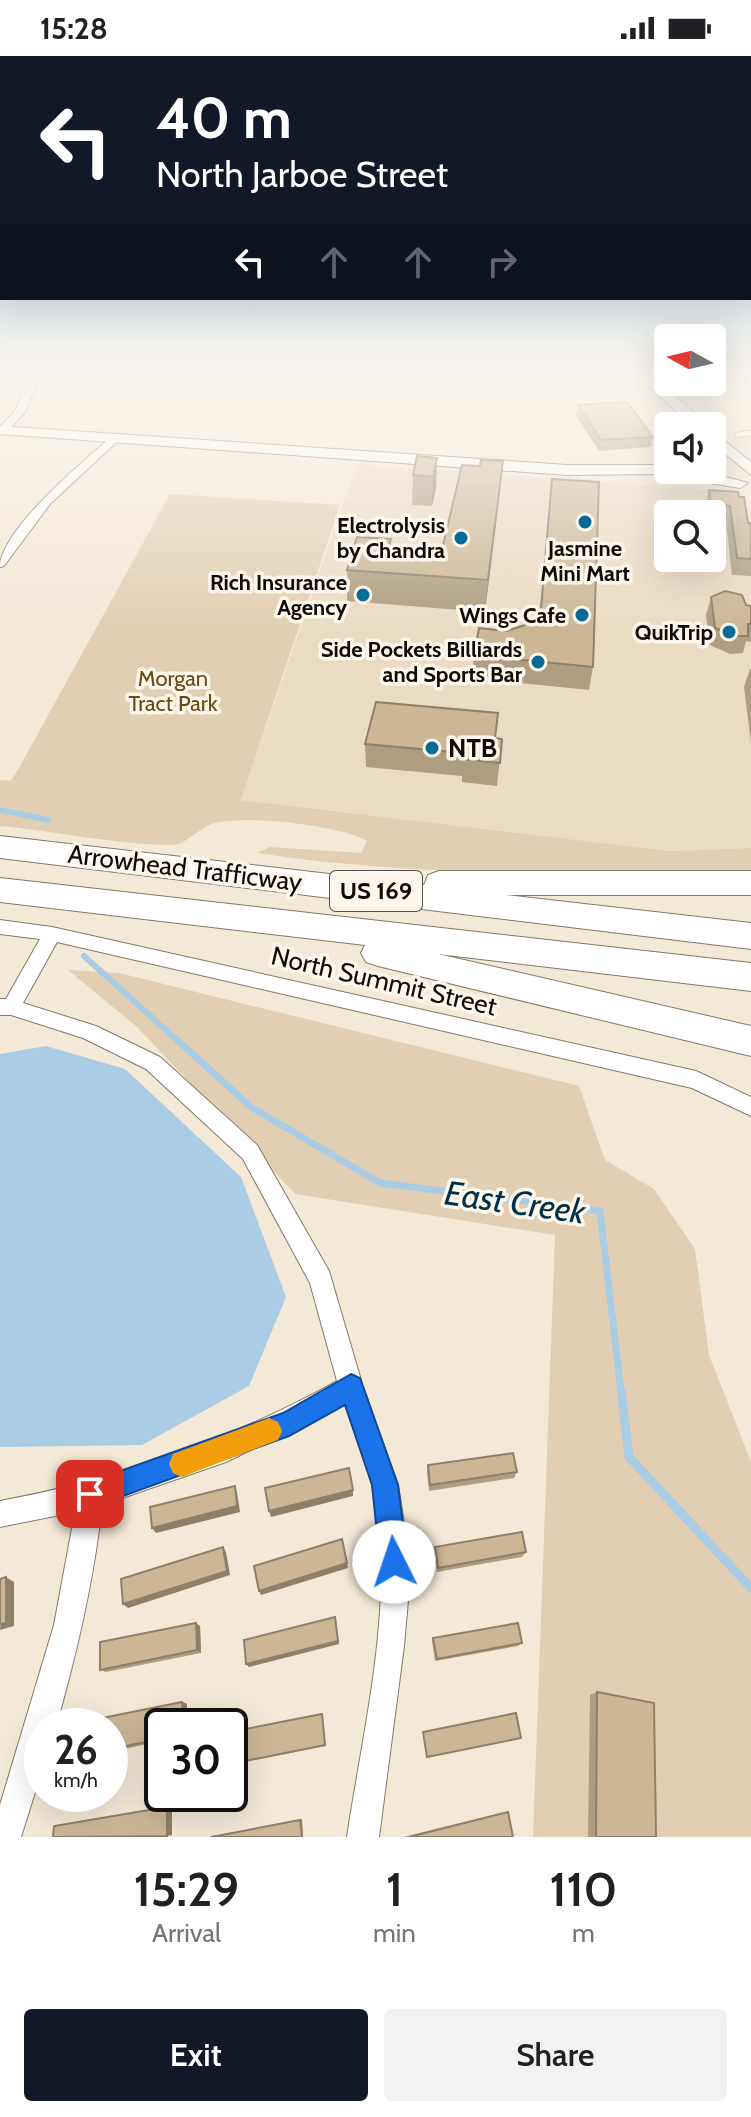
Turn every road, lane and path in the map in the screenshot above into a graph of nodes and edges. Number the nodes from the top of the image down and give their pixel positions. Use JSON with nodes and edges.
{"nodes":[{"id":1,"x":91,"y":461,"type":"edge"},
{"id":2,"x":442,"y":461,"type":"edge"},
{"id":3,"x":732,"y":461,"type":"edge"},
{"id":4,"x":726,"y":467,"type":"edge"},
{"id":5,"x":567,"y":470,"type":"junction"},
{"id":6,"x":654,"y":472,"type":"edge"},
{"id":7,"x":726,"y":478,"type":"edge"},
{"id":8,"x":748,"y":482,"type":"edge"},
{"id":9,"x":0,"y":563,"type":"edge"},
{"id":10,"x":0,"y":847,"type":"edge"},
{"id":11,"x":751,"y":883,"type":"edge"},
{"id":12,"x":354,"y":889,"type":"junction"},
{"id":13,"x":0,"y":890,"type":"edge"},
{"id":14,"x":257,"y":922,"type":"junction"},
{"id":15,"x":0,"y":927,"type":"edge"},
{"id":16,"x":52,"y":934,"type":"junction"},
{"id":17,"x":751,"y":936,"type":"edge"},
{"id":18,"x":751,"y":977,"type":"edge"},
{"id":19,"x":6,"y":1007,"type":"edge"},
{"id":20,"x":751,"y":1041,"type":"edge"},
{"id":21,"x":751,"y":1107,"type":"edge"},
{"id":22,"x":351,"y":1387,"type":"junction"},
{"id":23,"x":90,"y":1494,"type":"junction"},
{"id":24,"x":0,"y":1514,"type":"edge"},
{"id":25,"x":5,"y":1837,"type":"edge"},
{"id":26,"x":363,"y":1837,"type":"edge"}],
"edges":[{"from":1,"to":9,"type":"street"},
{"from":2,"to":5,"type":"street"},
{"from":3,"to":8,"type":"street"},
{"from":4,"to":8,"type":"street"},
{"from":5,"to":6,"type":"street"},
{"from":5,"to":8,"type":"street"},
{"from":7,"to":8,"type":"street"},
{"from":10,"to":12,"type":"highway","name":"Arrowhead Trafficway","number":"US 169"},
{"from":11,"to":12,"type":"highway"},
{"from":12,"to":17,"type":"highway","name":"Arrowhead Trafficway","number":"US 169"},
{"from":13,"to":14,"type":"highway","name":"Arrowhead Trafficway","number":"US 169"},
{"from":14,"to":18,"type":"highway","name":"Arrowhead Trafficway","number":"US 169"},
{"from":14,"to":20,"type":"highway"},
{"from":15,"to":16,"type":"street","name":"North Summit Street"},
{"from":16,"to":19,"type":"street"},
{"from":16,"to":21,"type":"street","name":"North Summit Street"},
{"from":19,"to":22,"type":"street"},
{"from":22,"to":23,"type":"street"},
{"from":22,"to":26,"type":"street"},
{"from":23,"to":24,"type":"street"},
{"from":23,"to":25,"type":"street"}]}
